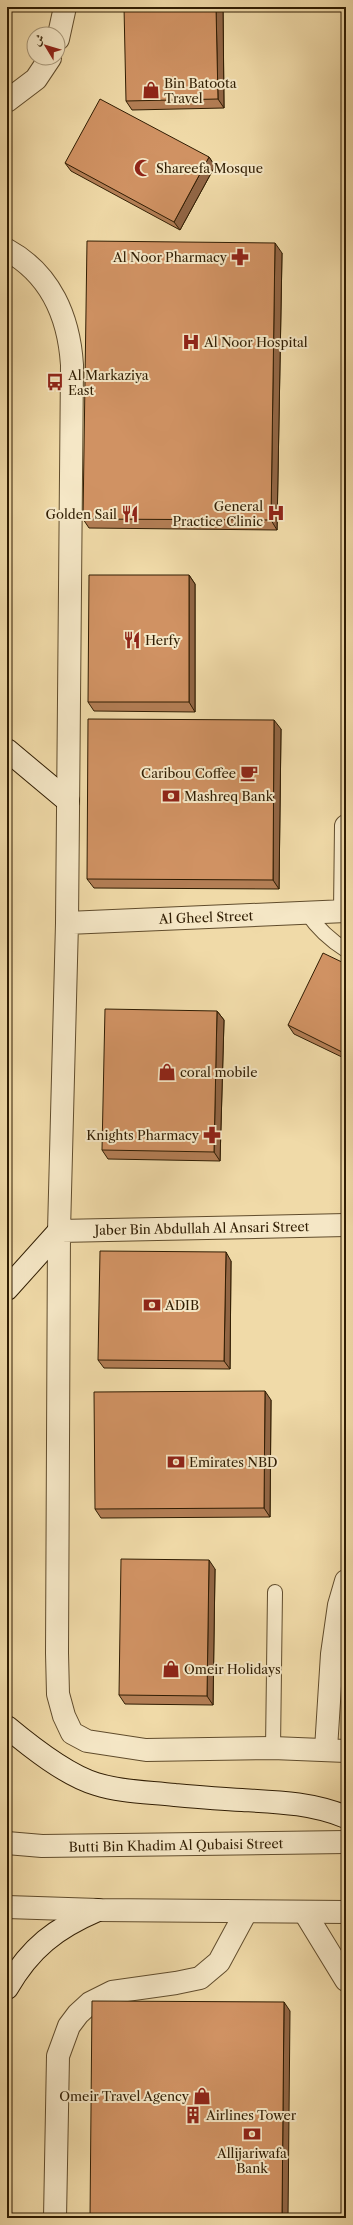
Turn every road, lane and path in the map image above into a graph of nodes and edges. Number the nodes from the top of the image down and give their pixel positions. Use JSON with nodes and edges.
{"nodes":[{"id":1,"x":65,"y":7,"type":"edge"},
{"id":2,"x":61,"y":26,"type":"edge"},
{"id":3,"x":45,"y":66,"type":"edge"},
{"id":4,"x":7,"y":101,"type":"edge"},
{"id":5,"x":7,"y":250,"type":"edge"},
{"id":6,"x":7,"y":750,"type":"edge"},
{"id":7,"x":68,"y":801,"type":"junction"},
{"id":8,"x":346,"y":826,"type":"edge"},
{"id":9,"x":346,"y":911,"type":"edge"},
{"id":10,"x":307,"y":913,"type":"junction"},
{"id":11,"x":67,"y":923,"type":"junction"},
{"id":12,"x":346,"y":950,"type":"edge"},
{"id":13,"x":346,"y":1225,"type":"edge"},
{"id":14,"x":59,"y":1231,"type":"junction"},
{"id":15,"x":7,"y":1289,"type":"edge"},
{"id":16,"x":346,"y":1581,"type":"edge"},
{"id":17,"x":275,"y":1592,"type":"dead end"},
{"id":18,"x":7,"y":1727,"type":"edge"},
{"id":19,"x":273,"y":1748,"type":"junction"},
{"id":20,"x":336,"y":1750,"type":"edge"},
{"id":21,"x":346,"y":1817,"type":"edge"},
{"id":22,"x":346,"y":1842,"type":"edge"},
{"id":23,"x":7,"y":1843,"type":"edge"},
{"id":24,"x":7,"y":1907,"type":"edge"},
{"id":25,"x":98,"y":1910,"type":"junction"},
{"id":26,"x":246,"y":1912,"type":"junction"},
{"id":27,"x":346,"y":1912,"type":"edge"},
{"id":28,"x":305,"y":1913,"type":"junction"},
{"id":29,"x":346,"y":1980,"type":"edge"},
{"id":30,"x":7,"y":1988,"type":"edge"},
{"id":31,"x":55,"y":2218,"type":"edge"}],
"edges":[{"from":1,"to":2,"type":"street"},
{"from":3,"to":4,"type":"street"},
{"from":5,"to":7,"type":"street"},
{"from":6,"to":7,"type":"street"},
{"from":7,"to":11,"type":"street"},
{"from":8,"to":9,"type":"street"},
{"from":9,"to":10,"type":"street","name":"Al Gheel Street"},
{"from":10,"to":11,"type":"street","name":"Al Gheel Street"},
{"from":10,"to":12,"type":"lane"},
{"from":11,"to":14,"type":"street"},
{"from":13,"to":14,"type":"street","name":"Jaber Bin Abdullah Al Ansari Street"},
{"from":14,"to":15,"type":"street"},
{"from":14,"to":19,"type":"street"},
{"from":16,"to":20,"type":"street"},
{"from":17,"to":19,"type":"lane"},
{"from":18,"to":21,"type":"street"},
{"from":19,"to":20,"type":"street"},
{"from":22,"to":23,"type":"street","name":"Butti Bin Khadim Al Qubaisi Street"},
{"from":24,"to":25,"type":"street"},
{"from":25,"to":26,"type":"street"},
{"from":25,"to":30,"type":"street"},
{"from":26,"to":28,"type":"street"},
{"from":26,"to":31,"type":"street"},
{"from":27,"to":28,"type":"street"},
{"from":28,"to":29,"type":"street"}]}
